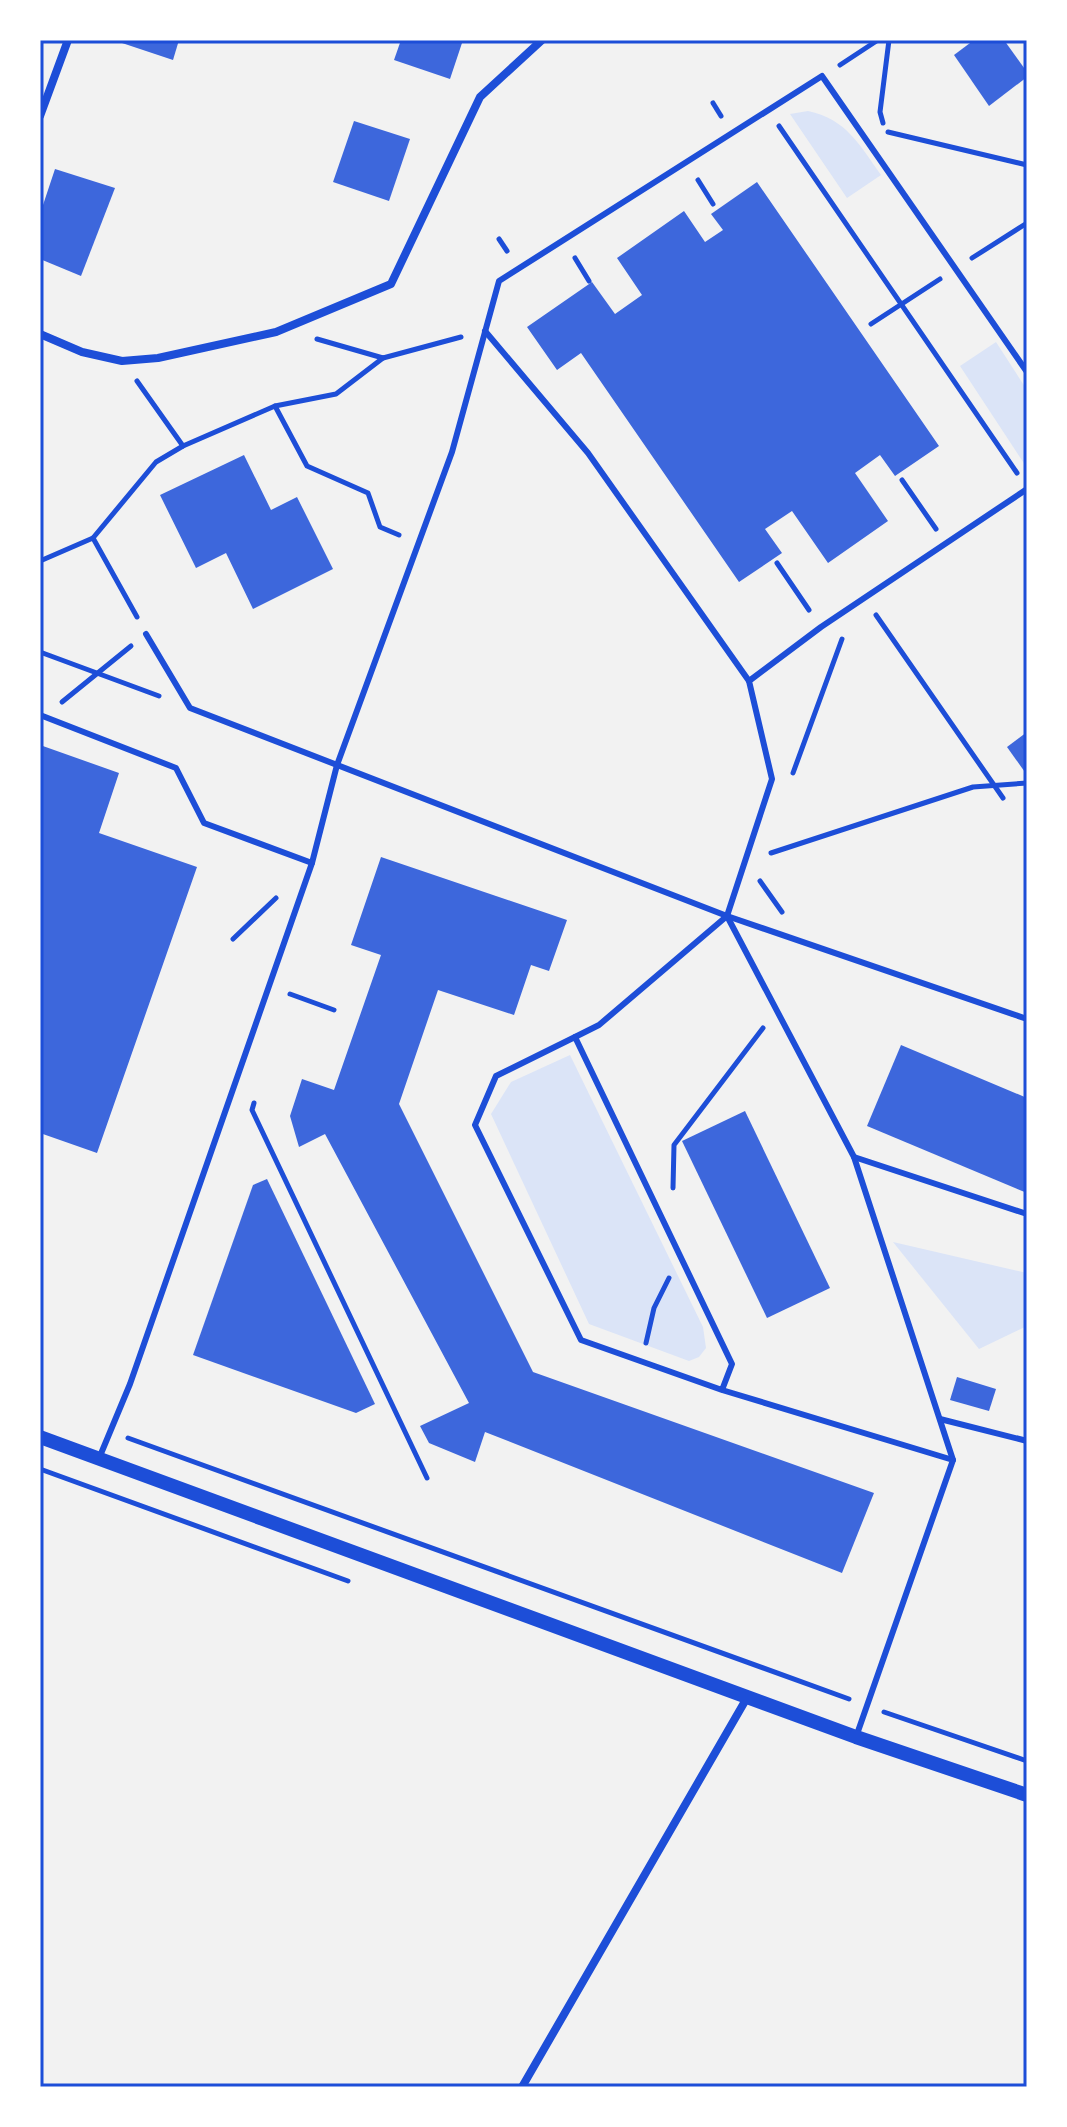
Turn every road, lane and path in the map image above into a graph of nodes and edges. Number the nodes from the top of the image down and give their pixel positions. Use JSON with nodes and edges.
{"nodes":[{"id":1,"x":68,"y":40,"type":"edge"},
{"id":2,"x":542,"y":40,"type":"edge"},
{"id":3,"x":878,"y":40,"type":"edge"},
{"id":4,"x":889,"y":40,"type":"edge"},
{"id":5,"x":852,"y":57,"type":"dead end"},
{"id":6,"x":768,"y":111,"type":"junction"},
{"id":7,"x":40,"y":116,"type":"edge"},
{"id":8,"x":885,"y":132,"type":"junction"},
{"id":9,"x":868,"y":143,"type":"junction"},
{"id":10,"x":687,"y":162,"type":"junction"},
{"id":11,"x":1027,"y":165,"type":"edge"},
{"id":12,"x":713,"y":204,"type":"dead end"},
{"id":13,"x":1027,"y":223,"type":"edge"},
{"id":14,"x":980,"y":253,"type":"dead end"},
{"id":15,"x":955,"y":269,"type":"junction"},
{"id":16,"x":901,"y":305,"type":"junction"},
{"id":17,"x":871,"y":324,"type":"dead end"},
{"id":18,"x":485,"y":331,"type":"junction"},
{"id":19,"x":276,"y":332,"type":"junction"},
{"id":20,"x":40,"y":334,"type":"edge"},
{"id":21,"x":383,"y":358,"type":"junction"},
{"id":22,"x":122,"y":361,"type":"junction"},
{"id":23,"x":1027,"y":372,"type":"edge"},
{"id":24,"x":275,"y":406,"type":"junction"},
{"id":25,"x":183,"y":446,"type":"junction"},
{"id":26,"x":1018,"y":474,"type":"dead end"},
{"id":27,"x":902,"y":480,"type":"dead end"},
{"id":28,"x":1027,"y":489,"type":"edge"},
{"id":29,"x":93,"y":538,"type":"junction"},
{"id":30,"x":418,"y":543,"type":"junction"},
{"id":31,"x":946,"y":543,"type":"junction"},
{"id":32,"x":40,"y":561,"type":"edge"},
{"id":33,"x":777,"y":563,"type":"dead end"},
{"id":34,"x":865,"y":598,"type":"junction"},
{"id":35,"x":854,"y":605,"type":"junction"},
{"id":36,"x":821,"y":627,"type":"junction"},
{"id":37,"x":146,"y":634,"type":"junction"},
{"id":38,"x":40,"y":652,"type":"edge"},
{"id":39,"x":95,"y":673,"type":"junction"},
{"id":40,"x":749,"y":681,"type":"junction"},
{"id":41,"x":190,"y":708,"type":"junction"},
{"id":42,"x":43,"y":716,"type":"edge"},
{"id":43,"x":337,"y":765,"type":"junction"},
{"id":44,"x":1027,"y":783,"type":"edge"},
{"id":45,"x":994,"y":785,"type":"junction"},
{"id":46,"x":789,"y":787,"type":"dead end"},
{"id":47,"x":1003,"y":798,"type":"dead end"},
{"id":48,"x":769,"y":842,"type":"dead end"},
{"id":49,"x":312,"y":863,"type":"junction"},
{"id":50,"x":762,"y":869,"type":"dead end"},
{"id":51,"x":727,"y":916,"type":"junction"},
{"id":52,"x":797,"y":917,"type":"dead end"},
{"id":53,"x":295,"y":979,"type":"dead end"},
{"id":54,"x":290,"y":994,"type":"junction"},
{"id":55,"x":285,"y":1008,"type":"dead end"},
{"id":56,"x":778,"y":1008,"type":"junction"},
{"id":57,"x":334,"y":1010,"type":"dead end"},
{"id":58,"x":1027,"y":1019,"type":"edge"},
{"id":59,"x":575,"y":1037,"type":"junction"},
{"id":60,"x":257,"y":1096,"type":"dead end"},
{"id":61,"x":854,"y":1157,"type":"junction"},
{"id":62,"x":673,"y":1191,"type":"dead end"},
{"id":63,"x":1027,"y":1214,"type":"edge"},
{"id":64,"x":680,"y":1255,"type":"junction"},
{"id":65,"x":644,"y":1362,"type":"junction"},
{"id":66,"x":722,"y":1390,"type":"junction"},
{"id":67,"x":940,"y":1419,"type":"junction"},
{"id":68,"x":111,"y":1431,"type":"junction"},
{"id":69,"x":40,"y":1437,"type":"edge"},
{"id":70,"x":1027,"y":1441,"type":"edge"},
{"id":71,"x":99,"y":1458,"type":"junction"},
{"id":72,"x":953,"y":1460,"type":"junction"},
{"id":73,"x":427,"y":1478,"type":"dead end"},
{"id":74,"x":749,"y":1696,"type":"junction"},
{"id":75,"x":867,"y":1705,"type":"junction"},
{"id":76,"x":856,"y":1737,"type":"junction"},
{"id":77,"x":1027,"y":1761,"type":"edge"},
{"id":78,"x":1027,"y":1795,"type":"edge"},
{"id":79,"x":522,"y":2087,"type":"edge"}],
"edges":[{"from":1,"to":7,"type":"street"},
{"from":2,"to":19,"type":"street"},
{"from":3,"to":5,"type":"path"},
{"from":4,"to":8,"type":"path"},
{"from":6,"to":9,"type":"lane"},
{"from":6,"to":10,"type":"lane"},
{"from":6,"to":16,"type":"path"},
{"from":8,"to":9,"type":"path"},
{"from":8,"to":11,"type":"path"},
{"from":9,"to":15,"type":"lane"},
{"from":10,"to":12,"type":"path"},
{"from":10,"to":18,"type":"lane"},
{"from":13,"to":14,"type":"path"},
{"from":15,"to":16,"type":"path"},
{"from":15,"to":23,"type":"lane"},
{"from":16,"to":17,"type":"path"},
{"from":16,"to":26,"type":"path"},
{"from":18,"to":21,"type":"path"},
{"from":18,"to":30,"type":"lane"},
{"from":18,"to":40,"type":"lane"},
{"from":19,"to":21,"type":"path"},
{"from":19,"to":22,"type":"street"},
{"from":20,"to":22,"type":"street"},
{"from":21,"to":24,"type":"path"},
{"from":22,"to":25,"type":"path"},
{"from":24,"to":25,"type":"path"},
{"from":24,"to":30,"type":"path"},
{"from":25,"to":29,"type":"path"},
{"from":27,"to":31,"type":"path"},
{"from":28,"to":31,"type":"lane"},
{"from":29,"to":32,"type":"path"},
{"from":29,"to":37,"type":"path"},
{"from":30,"to":43,"type":"lane"},
{"from":31,"to":34,"type":"lane"},
{"from":33,"to":36,"type":"path"},
{"from":34,"to":35,"type":"lane"},
{"from":34,"to":45,"type":"path"},
{"from":35,"to":36,"type":"lane"},
{"from":35,"to":46,"type":"path"},
{"from":36,"to":40,"type":"lane"},
{"from":37,"to":39,"type":"path"},
{"from":37,"to":41,"type":"lane"},
{"from":38,"to":39,"type":"path"},
{"from":39,"to":41,"type":"path"},
{"from":39,"to":42,"type":"path"},
{"from":40,"to":51,"type":"lane"},
{"from":41,"to":43,"type":"lane"},
{"from":42,"to":49,"type":"lane"},
{"from":43,"to":49,"type":"lane"},
{"from":43,"to":51,"type":"lane"},
{"from":44,"to":45,"type":"path"},
{"from":45,"to":47,"type":"path"},
{"from":45,"to":48,"type":"path"},
{"from":49,"to":68,"type":"lane"},
{"from":50,"to":52,"type":"path"},
{"from":51,"to":56,"type":"lane"},
{"from":51,"to":58,"type":"lane"},
{"from":51,"to":59,"type":"lane"},
{"from":53,"to":54,"type":"path"},
{"from":54,"to":55,"type":"path"},
{"from":54,"to":57,"type":"path"},
{"from":56,"to":61,"type":"lane"},
{"from":56,"to":62,"type":"path"},
{"from":59,"to":64,"type":"lane"},
{"from":59,"to":65,"type":"lane"},
{"from":60,"to":73,"type":"path"},
{"from":61,"to":63,"type":"lane"},
{"from":61,"to":67,"type":"lane"},
{"from":64,"to":65,"type":"path"},
{"from":64,"to":66,"type":"lane"},
{"from":65,"to":66,"type":"lane"},
{"from":66,"to":72,"type":"lane"},
{"from":67,"to":70,"type":"lane"},
{"from":67,"to":72,"type":"lane"},
{"from":68,"to":71,"type":"lane"},
{"from":68,"to":75,"type":"path"},
{"from":69,"to":71,"type":"street"},
{"from":71,"to":74,"type":"street"},
{"from":72,"to":75,"type":"lane"},
{"from":74,"to":76,"type":"street"},
{"from":74,"to":79,"type":"street"},
{"from":75,"to":76,"type":"lane"},
{"from":75,"to":77,"type":"path"},
{"from":76,"to":78,"type":"street"}]}
